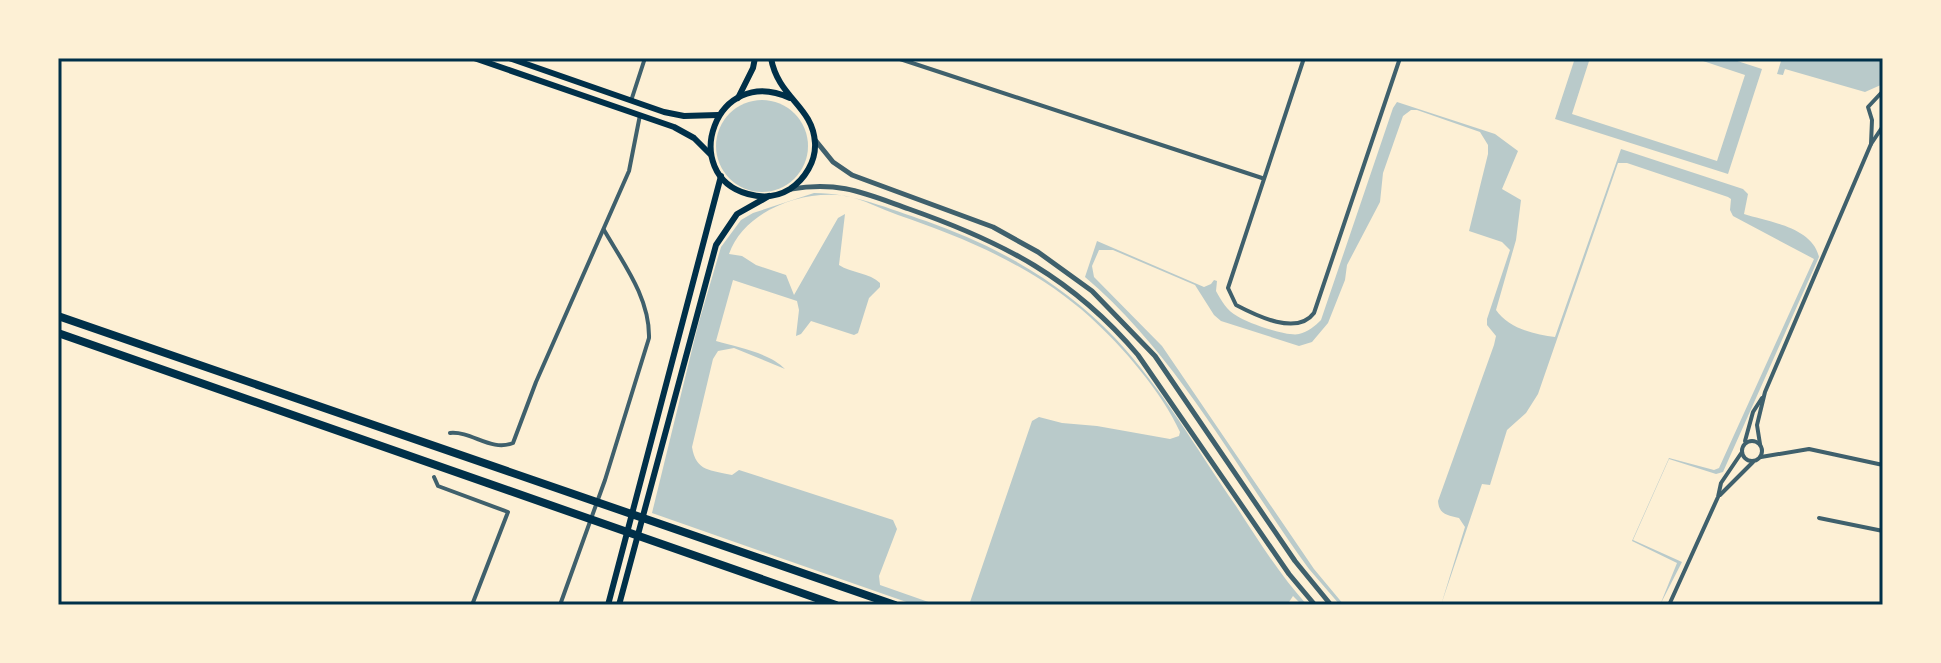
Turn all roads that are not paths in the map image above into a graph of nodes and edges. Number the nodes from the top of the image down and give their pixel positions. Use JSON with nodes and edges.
{"nodes":[{"id":1,"x":474,"y":58,"type":"edge"},
{"id":2,"x":509,"y":58,"type":"edge"},
{"id":3,"x":645,"y":58,"type":"edge"},
{"id":4,"x":755,"y":58,"type":"edge"},
{"id":5,"x":771,"y":58,"type":"edge"},
{"id":6,"x":897,"y":58,"type":"edge"},
{"id":7,"x":1304,"y":58,"type":"edge"},
{"id":8,"x":1400,"y":58,"type":"edge"},
{"id":9,"x":1881,"y":94,"type":"edge"},
{"id":10,"x":738,"y":98,"type":"junction"},
{"id":11,"x":790,"y":98,"type":"junction"},
{"id":12,"x":631,"y":101,"type":"junction"},
{"id":13,"x":640,"y":115,"type":"junction"},
{"id":14,"x":718,"y":115,"type":"junction"},
{"id":15,"x":1872,"y":120,"type":"junction"},
{"id":16,"x":1883,"y":125,"type":"edge"},
{"id":17,"x":815,"y":140,"type":"junction"},
{"id":18,"x":1871,"y":144,"type":"junction"},
{"id":19,"x":711,"y":155,"type":"junction"},
{"id":20,"x":721,"y":176,"type":"junction"},
{"id":21,"x":1262,"y":178,"type":"junction"},
{"id":22,"x":790,"y":189,"type":"junction"},
{"id":23,"x":769,"y":196,"type":"junction"},
{"id":24,"x":604,"y":230,"type":"junction"},
{"id":25,"x":58,"y":316,"type":"edge"},
{"id":26,"x":58,"y":333,"type":"edge"},
{"id":27,"x":1765,"y":392,"type":"junction"},
{"id":28,"x":450,"y":433,"type":"dead end"},
{"id":29,"x":1745,"y":443,"type":"junction"},
{"id":30,"x":1760,"y":444,"type":"junction"},
{"id":31,"x":1742,"y":452,"type":"junction"},
{"id":32,"x":1761,"y":457,"type":"junction"},
{"id":33,"x":1753,"y":461,"type":"junction"},
{"id":34,"x":1883,"y":465,"type":"edge"},
{"id":35,"x":434,"y":477,"type":"dead end"},
{"id":36,"x":1718,"y":497,"type":"junction"},
{"id":37,"x":1819,"y":518,"type":"dead end"},
{"id":38,"x":1883,"y":531,"type":"edge"},
{"id":39,"x":368,"y":605,"type":"edge"},
{"id":40,"x":380,"y":605,"type":"edge"},
{"id":41,"x":472,"y":605,"type":"edge"},
{"id":42,"x":560,"y":605,"type":"edge"},
{"id":43,"x":608,"y":605,"type":"edge"},
{"id":44,"x":619,"y":605,"type":"edge"},
{"id":45,"x":836,"y":605,"type":"edge"},
{"id":46,"x":895,"y":605,"type":"edge"},
{"id":47,"x":1315,"y":605,"type":"edge"},
{"id":48,"x":1331,"y":605,"type":"edge"},
{"id":49,"x":1669,"y":605,"type":"edge"}],
"edges":[{"from":1,"to":13,"type":"main road"},
{"from":2,"to":12,"type":"main road"},
{"from":3,"to":12,"type":"street"},
{"from":4,"to":10,"type":"main road"},
{"from":5,"to":11,"type":"main road"},
{"from":6,"to":21,"type":"street"},
{"from":7,"to":21,"type":"street"},
{"from":8,"to":21,"type":"street"},
{"from":9,"to":15,"type":"street"},
{"from":10,"to":11,"type":"main road"},
{"from":10,"to":14,"type":"main road"},
{"from":11,"to":17,"type":"main road"},
{"from":12,"to":14,"type":"main road"},
{"from":13,"to":19,"type":"main road"},
{"from":13,"to":24,"type":"street"},
{"from":14,"to":19,"type":"main road"},
{"from":15,"to":16,"type":"street"},
{"from":15,"to":18,"type":"street"},
{"from":16,"to":18,"type":"street"},
{"from":17,"to":22,"type":"main road"},
{"from":17,"to":48,"type":"street"},
{"from":18,"to":27,"type":"street"},
{"from":19,"to":20,"type":"main road"},
{"from":20,"to":23,"type":"main road"},
{"from":20,"to":43,"type":"main road"},
{"from":22,"to":23,"type":"main road"},
{"from":22,"to":47,"type":"street"},
{"from":23,"to":44,"type":"main road"},
{"from":24,"to":28,"type":"street"},
{"from":24,"to":42,"type":"street"},
{"from":25,"to":46,"type":"highway"},
{"from":26,"to":45,"type":"highway"},
{"from":27,"to":29,"type":"street"},
{"from":27,"to":30,"type":"street"},
{"from":29,"to":30,"type":"street"},
{"from":29,"to":31,"type":"street"},
{"from":30,"to":32,"type":"street"},
{"from":31,"to":33,"type":"street"},
{"from":31,"to":36,"type":"street"},
{"from":32,"to":33,"type":"street"},
{"from":32,"to":34,"type":"street"},
{"from":33,"to":36,"type":"street"},
{"from":35,"to":41,"type":"street"},
{"from":36,"to":49,"type":"street"},
{"from":37,"to":38,"type":"street"},
{"from":39,"to":40,"type":"street"}]}
